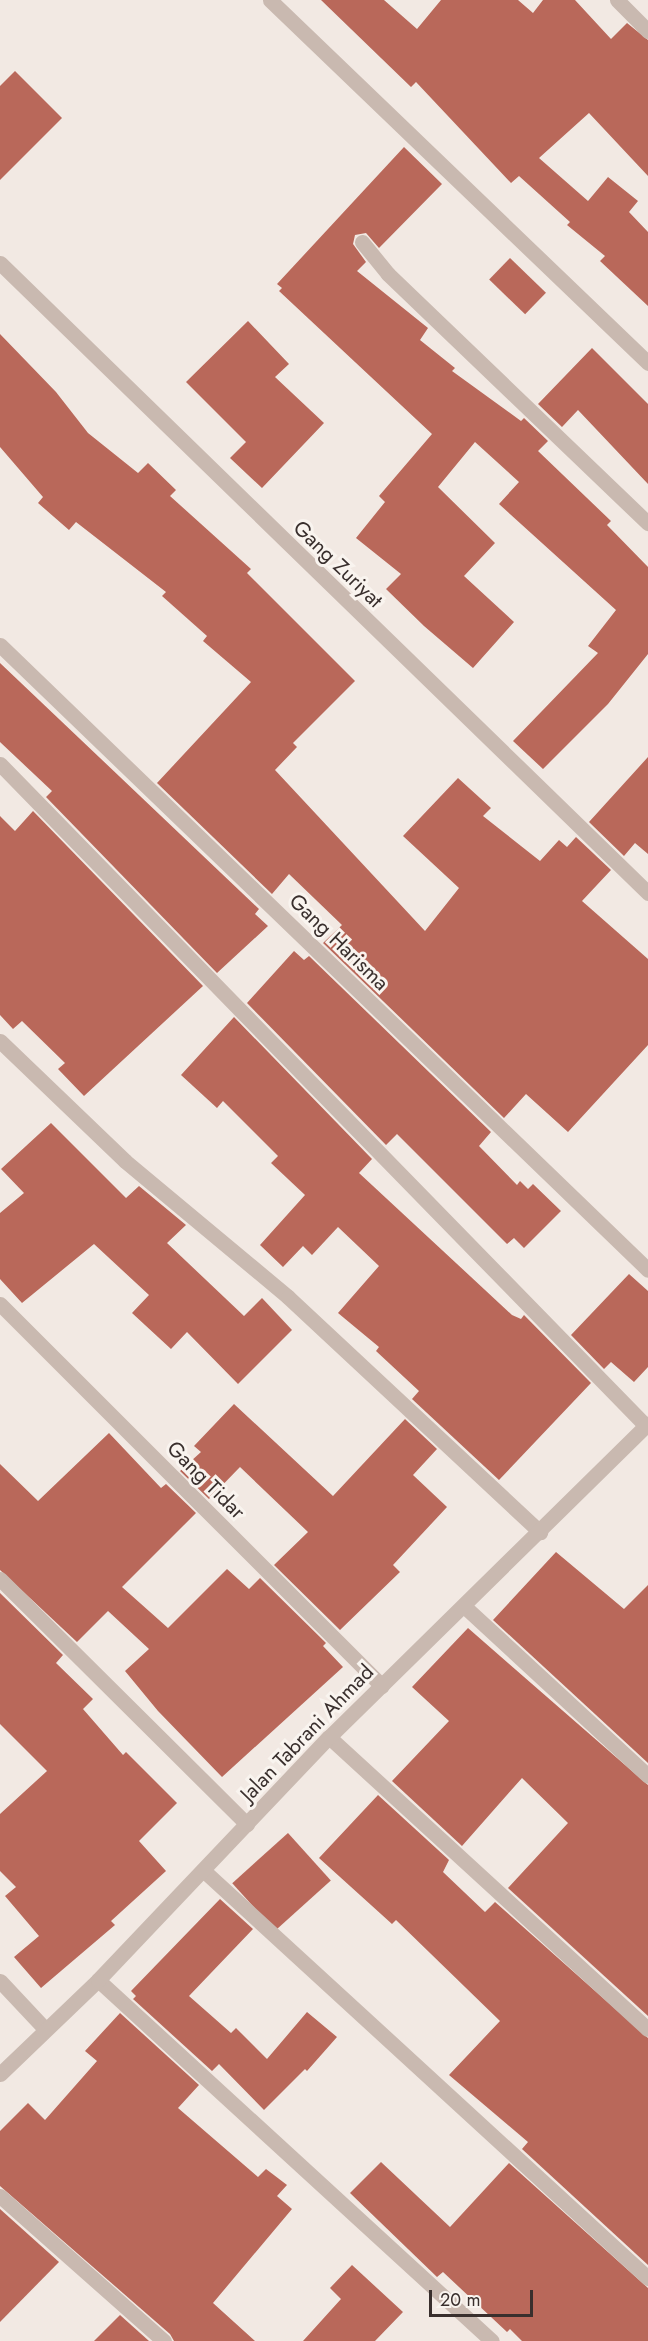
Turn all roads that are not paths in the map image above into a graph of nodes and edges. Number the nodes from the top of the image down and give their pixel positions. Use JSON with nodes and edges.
{"nodes":[{"id":1,"x":270,"y":0,"type":"edge"},
{"id":2,"x":617,"y":0,"type":"edge"},
{"id":3,"x":648,"y":31,"type":"edge"},
{"id":4,"x":362,"y":242,"type":"dead end"},
{"id":5,"x":0,"y":263,"type":"edge"},
{"id":6,"x":648,"y":363,"type":"edge"},
{"id":7,"x":648,"y":523,"type":"edge"},
{"id":8,"x":0,"y":645,"type":"edge"},
{"id":9,"x":0,"y":764,"type":"edge"},
{"id":10,"x":648,"y":893,"type":"edge"},
{"id":11,"x":0,"y":1041,"type":"edge"},
{"id":12,"x":648,"y":1270,"type":"edge"},
{"id":13,"x":0,"y":1304,"type":"edge"},
{"id":14,"x":647,"y":1425,"type":"edge"},
{"id":15,"x":540,"y":1532,"type":"junction"},
{"id":16,"x":0,"y":1579,"type":"edge"},
{"id":17,"x":465,"y":1607,"type":"junction"},
{"id":18,"x":382,"y":1686,"type":"junction"},
{"id":19,"x":329,"y":1737,"type":"junction"},
{"id":20,"x":648,"y":1776,"type":"edge"},
{"id":21,"x":247,"y":1824,"type":"junction"},
{"id":22,"x":203,"y":1870,"type":"junction"},
{"id":23,"x":98,"y":1980,"type":"junction"},
{"id":24,"x":0,"y":1981,"type":"edge"},
{"id":25,"x":45,"y":2029,"type":"junction"},
{"id":26,"x":648,"y":2029,"type":"edge"},
{"id":27,"x":0,"y":2074,"type":"edge"},
{"id":28,"x":0,"y":2196,"type":"edge"},
{"id":29,"x":648,"y":2278,"type":"edge"},
{"id":30,"x":164,"y":2341,"type":"edge"},
{"id":31,"x":492,"y":2341,"type":"edge"}],
"edges":[{"from":1,"to":6,"type":"street"},
{"from":2,"to":3,"type":"street"},
{"from":4,"to":7,"type":"street"},
{"from":5,"to":10,"type":"street","name":"Gang Zuriyat"},
{"from":8,"to":12,"type":"street","name":"Gang Harisma"},
{"from":9,"to":14,"type":"street"},
{"from":11,"to":15,"type":"street"},
{"from":13,"to":18,"type":"street","name":"Gang Tidar"},
{"from":14,"to":15,"type":"street","name":"Jalan Tabrani Ahmad"},
{"from":15,"to":17,"type":"street","name":"Jalan Tabrani Ahmad"},
{"from":16,"to":21,"type":"street"},
{"from":17,"to":18,"type":"street","name":"Jalan Tabrani Ahmad"},
{"from":17,"to":20,"type":"street"},
{"from":18,"to":19,"type":"street","name":"Jalan Tabrani Ahmad"},
{"from":19,"to":21,"type":"street","name":"Jalan Tabrani Ahmad"},
{"from":19,"to":26,"type":"street"},
{"from":21,"to":22,"type":"street","name":"Jalan Tabrani Ahmad"},
{"from":22,"to":23,"type":"street","name":"Jalan Tabrani Ahmad"},
{"from":22,"to":29,"type":"street"},
{"from":23,"to":25,"type":"street","name":"Jalan Tabrani Ahmad"},
{"from":23,"to":31,"type":"street"},
{"from":24,"to":25,"type":"street"},
{"from":25,"to":27,"type":"street","name":"Jalan Tabrani Ahmad"},
{"from":28,"to":30,"type":"street"}]}
